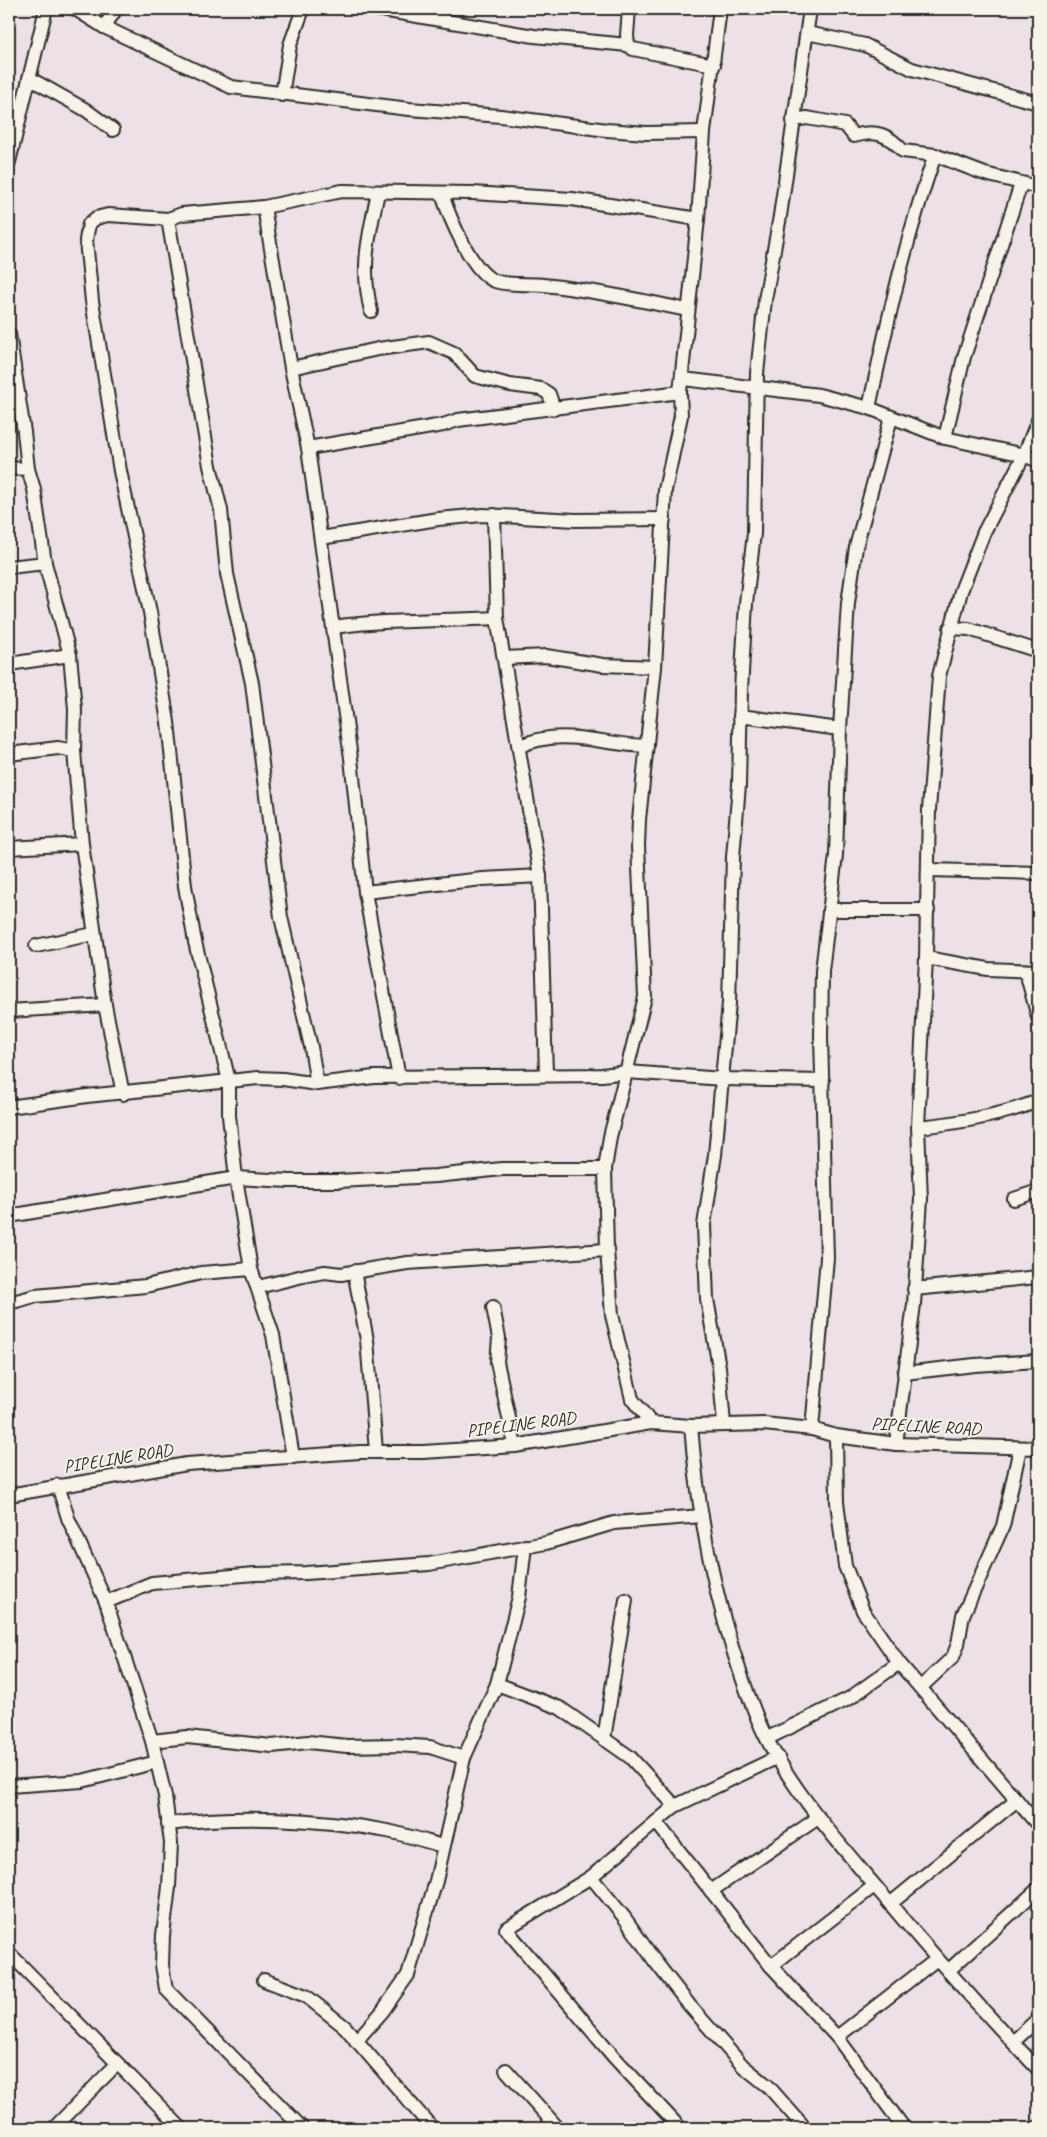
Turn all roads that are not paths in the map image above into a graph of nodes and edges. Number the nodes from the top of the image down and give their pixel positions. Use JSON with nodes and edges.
{"nodes":[{"id":1,"x":46,"y":9,"type":"edge"},
{"id":2,"x":74,"y":9,"type":"edge"},
{"id":3,"x":116,"y":9,"type":"edge"},
{"id":4,"x":303,"y":9,"type":"edge"},
{"id":5,"x":376,"y":9,"type":"edge"},
{"id":6,"x":629,"y":9,"type":"edge"},
{"id":7,"x":720,"y":9,"type":"edge"},
{"id":8,"x":810,"y":9,"type":"edge"},
{"id":9,"x":104,"y":27,"type":"junction"},
{"id":10,"x":807,"y":33,"type":"junction"},
{"id":11,"x":628,"y":46,"type":"junction"},
{"id":12,"x":714,"y":65,"type":"junction"},
{"id":13,"x":29,"y":78,"type":"junction"},
{"id":14,"x":282,"y":94,"type":"junction"},
{"id":15,"x":1038,"y":103,"type":"edge"},
{"id":16,"x":793,"y":120,"type":"junction"},
{"id":17,"x":13,"y":125,"type":"edge"},
{"id":18,"x":113,"y":130,"type":"dead end"},
{"id":19,"x":704,"y":132,"type":"junction"},
{"id":20,"x":935,"y":155,"type":"junction"},
{"id":21,"x":9,"y":162,"type":"edge"},
{"id":22,"x":1021,"y":184,"type":"junction"},
{"id":23,"x":1038,"y":188,"type":"edge"},
{"id":24,"x":378,"y":192,"type":"junction"},
{"id":25,"x":442,"y":194,"type":"junction"},
{"id":26,"x":264,"y":206,"type":"junction"},
{"id":27,"x":168,"y":219,"type":"junction"},
{"id":28,"x":698,"y":219,"type":"junction"},
{"id":29,"x":687,"y":310,"type":"junction"},
{"id":30,"x":371,"y":311,"type":"dead end"},
{"id":31,"x":9,"y":334,"type":"edge"},
{"id":32,"x":291,"y":368,"type":"junction"},
{"id":33,"x":683,"y":379,"type":"junction"},
{"id":34,"x":756,"y":386,"type":"junction"},
{"id":35,"x":680,"y":392,"type":"junction"},
{"id":36,"x":869,"y":408,"type":"junction"},
{"id":37,"x":554,"y":409,"type":"junction"},
{"id":38,"x":891,"y":418,"type":"junction"},
{"id":39,"x":1038,"y":420,"type":"edge"},
{"id":40,"x":945,"y":438,"type":"junction"},
{"id":41,"x":308,"y":448,"type":"junction"},
{"id":42,"x":1024,"y":455,"type":"junction"},
{"id":43,"x":1038,"y":461,"type":"edge"},
{"id":44,"x":9,"y":468,"type":"edge"},
{"id":45,"x":28,"y":469,"type":"junction"},
{"id":46,"x":494,"y":515,"type":"junction"},
{"id":47,"x":664,"y":519,"type":"junction"},
{"id":48,"x":321,"y":538,"type":"junction"},
{"id":49,"x":45,"y":563,"type":"junction"},
{"id":50,"x":9,"y":567,"type":"edge"},
{"id":51,"x":497,"y":618,"type":"junction"},
{"id":52,"x":334,"y":627,"type":"junction"},
{"id":53,"x":950,"y":628,"type":"junction"},
{"id":54,"x":1038,"y":651,"type":"edge"},
{"id":55,"x":70,"y":655,"type":"junction"},
{"id":56,"x":504,"y":658,"type":"junction"},
{"id":57,"x":9,"y":664,"type":"edge"},
{"id":58,"x":655,"y":666,"type":"junction"},
{"id":59,"x":740,"y":716,"type":"junction"},
{"id":60,"x":840,"y":729,"type":"junction"},
{"id":61,"x":520,"y":746,"type":"junction"},
{"id":62,"x":648,"y":746,"type":"junction"},
{"id":63,"x":74,"y":751,"type":"junction"},
{"id":64,"x":9,"y":754,"type":"edge"},
{"id":65,"x":82,"y":844,"type":"junction"},
{"id":66,"x":9,"y":848,"type":"edge"},
{"id":67,"x":929,"y":870,"type":"junction"},
{"id":68,"x":1038,"y":873,"type":"edge"},
{"id":69,"x":540,"y":876,"type":"junction"},
{"id":70,"x":365,"y":892,"type":"junction"},
{"id":71,"x":829,"y":910,"type":"junction"},
{"id":72,"x":928,"y":910,"type":"junction"},
{"id":73,"x":94,"y":934,"type":"junction"},
{"id":74,"x":36,"y":946,"type":"dead end"},
{"id":75,"x":926,"y":958,"type":"junction"},
{"id":76,"x":1032,"y":972,"type":"edge"},
{"id":77,"x":105,"y":1005,"type":"junction"},
{"id":78,"x":9,"y":1011,"type":"edge"},
{"id":79,"x":1038,"y":1017,"type":"edge"},
{"id":80,"x":627,"y":1072,"type":"junction"},
{"id":81,"x":546,"y":1074,"type":"junction"},
{"id":82,"x":399,"y":1078,"type":"junction"},
{"id":83,"x":723,"y":1079,"type":"junction"},
{"id":84,"x":229,"y":1082,"type":"junction"},
{"id":85,"x":823,"y":1082,"type":"junction"},
{"id":86,"x":317,"y":1084,"type":"junction"},
{"id":87,"x":123,"y":1094,"type":"junction"},
{"id":88,"x":1038,"y":1101,"type":"edge"},
{"id":89,"x":9,"y":1107,"type":"edge"},
{"id":90,"x":918,"y":1127,"type":"junction"},
{"id":91,"x":605,"y":1169,"type":"junction"},
{"id":92,"x":236,"y":1178,"type":"junction"},
{"id":93,"x":1038,"y":1191,"type":"edge"},
{"id":94,"x":1014,"y":1199,"type":"dead end"},
{"id":95,"x":9,"y":1216,"type":"edge"},
{"id":96,"x":607,"y":1250,"type":"junction"},
{"id":97,"x":251,"y":1269,"type":"junction"},
{"id":98,"x":354,"y":1271,"type":"junction"},
{"id":99,"x":1038,"y":1277,"type":"edge"},
{"id":100,"x":258,"y":1288,"type":"junction"},
{"id":101,"x":914,"y":1289,"type":"junction"},
{"id":102,"x":9,"y":1303,"type":"edge"},
{"id":103,"x":494,"y":1307,"type":"dead end"},
{"id":104,"x":1038,"y":1361,"type":"edge"},
{"id":105,"x":904,"y":1373,"type":"junction"},
{"id":106,"x":651,"y":1423,"type":"junction"},
{"id":107,"x":724,"y":1424,"type":"junction"},
{"id":108,"x":691,"y":1426,"type":"junction"},
{"id":109,"x":812,"y":1428,"type":"junction"},
{"id":110,"x":836,"y":1436,"type":"junction"},
{"id":111,"x":896,"y":1444,"type":"junction"},
{"id":112,"x":515,"y":1446,"type":"junction"},
{"id":113,"x":1020,"y":1448,"type":"junction"},
{"id":114,"x":1038,"y":1448,"type":"edge"},
{"id":115,"x":376,"y":1451,"type":"junction"},
{"id":116,"x":293,"y":1457,"type":"junction"},
{"id":117,"x":58,"y":1485,"type":"junction"},
{"id":118,"x":9,"y":1495,"type":"edge"},
{"id":119,"x":702,"y":1516,"type":"junction"},
{"id":120,"x":525,"y":1546,"type":"junction"},
{"id":121,"x":626,"y":1600,"type":"dead end"},
{"id":122,"x":106,"y":1602,"type":"junction"},
{"id":123,"x":899,"y":1664,"type":"junction"},
{"id":124,"x":497,"y":1684,"type":"junction"},
{"id":125,"x":921,"y":1687,"type":"junction"},
{"id":126,"x":768,"y":1738,"type":"junction"},
{"id":127,"x":604,"y":1739,"type":"junction"},
{"id":128,"x":152,"y":1741,"type":"junction"},
{"id":129,"x":778,"y":1757,"type":"junction"},
{"id":130,"x":464,"y":1758,"type":"junction"},
{"id":131,"x":157,"y":1762,"type":"junction"},
{"id":132,"x":9,"y":1786,"type":"edge"},
{"id":133,"x":1017,"y":1800,"type":"junction"},
{"id":134,"x":675,"y":1806,"type":"junction"},
{"id":135,"x":818,"y":1818,"type":"junction"},
{"id":136,"x":656,"y":1822,"type":"junction"},
{"id":137,"x":168,"y":1824,"type":"junction"},
{"id":138,"x":1038,"y":1825,"type":"edge"},
{"id":139,"x":443,"y":1846,"type":"junction"},
{"id":140,"x":591,"y":1877,"type":"junction"},
{"id":141,"x":874,"y":1886,"type":"junction"},
{"id":142,"x":1038,"y":1889,"type":"edge"},
{"id":143,"x":711,"y":1891,"type":"junction"},
{"id":144,"x":890,"y":1904,"type":"junction"},
{"id":145,"x":9,"y":1953,"type":"edge"},
{"id":146,"x":937,"y":1959,"type":"junction"},
{"id":147,"x":771,"y":1966,"type":"junction"},
{"id":148,"x":948,"y":1971,"type":"junction"},
{"id":149,"x":264,"y":1980,"type":"dead end"},
{"id":150,"x":1038,"y":2019,"type":"edge"},
{"id":151,"x":838,"y":2037,"type":"junction"},
{"id":152,"x":356,"y":2041,"type":"junction"},
{"id":153,"x":1013,"y":2042,"type":"junction"},
{"id":154,"x":117,"y":2064,"type":"junction"},
{"id":155,"x":1038,"y":2069,"type":"edge"},
{"id":156,"x":506,"y":2070,"type":"dead end"},
{"id":157,"x":54,"y":2128,"type":"edge"},
{"id":158,"x":181,"y":2128,"type":"edge"},
{"id":159,"x":302,"y":2128,"type":"edge"},
{"id":160,"x":432,"y":2128,"type":"edge"},
{"id":161,"x":558,"y":2128,"type":"edge"},
{"id":162,"x":680,"y":2128,"type":"edge"},
{"id":163,"x":805,"y":2128,"type":"edge"},
{"id":164,"x":904,"y":2128,"type":"edge"}],
"edges":[{"from":1,"to":13,"type":"street"},
{"from":2,"to":9,"type":"street"},
{"from":3,"to":9,"type":"street"},
{"from":4,"to":14,"type":"street"},
{"from":5,"to":11,"type":"street"},
{"from":6,"to":11,"type":"street"},
{"from":7,"to":12,"type":"street"},
{"from":8,"to":10,"type":"street"},
{"from":9,"to":14,"type":"street"},
{"from":10,"to":15,"type":"street"},
{"from":10,"to":16,"type":"street"},
{"from":11,"to":12,"type":"street"},
{"from":12,"to":19,"type":"street"},
{"from":13,"to":17,"type":"street"},
{"from":13,"to":18,"type":"street"},
{"from":14,"to":19,"type":"street"},
{"from":16,"to":20,"type":"street"},
{"from":16,"to":34,"type":"street"},
{"from":17,"to":21,"type":"street"},
{"from":19,"to":28,"type":"street"},
{"from":20,"to":22,"type":"street"},
{"from":20,"to":36,"type":"street"},
{"from":22,"to":23,"type":"street"},
{"from":22,"to":40,"type":"street"},
{"from":24,"to":25,"type":"street"},
{"from":24,"to":26,"type":"street"},
{"from":24,"to":30,"type":"street"},
{"from":25,"to":28,"type":"street"},
{"from":25,"to":29,"type":"street"},
{"from":26,"to":27,"type":"street"},
{"from":26,"to":32,"type":"street"},
{"from":27,"to":84,"type":"street"},
{"from":27,"to":86,"type":"street"},
{"from":28,"to":29,"type":"street"},
{"from":29,"to":33,"type":"street"},
{"from":31,"to":45,"type":"street"},
{"from":32,"to":37,"type":"street"},
{"from":32,"to":41,"type":"street"},
{"from":33,"to":34,"type":"street"},
{"from":33,"to":35,"type":"street"},
{"from":34,"to":36,"type":"street"},
{"from":34,"to":59,"type":"street"},
{"from":35,"to":37,"type":"street"},
{"from":35,"to":47,"type":"street"},
{"from":36,"to":38,"type":"street"},
{"from":37,"to":41,"type":"street"},
{"from":38,"to":40,"type":"street"},
{"from":38,"to":60,"type":"street"},
{"from":39,"to":42,"type":"street"},
{"from":40,"to":42,"type":"street"},
{"from":41,"to":48,"type":"street"},
{"from":42,"to":43,"type":"street"},
{"from":42,"to":53,"type":"street"},
{"from":44,"to":45,"type":"street"},
{"from":45,"to":49,"type":"street"},
{"from":46,"to":47,"type":"street"},
{"from":46,"to":48,"type":"street"},
{"from":46,"to":51,"type":"street"},
{"from":47,"to":58,"type":"street"},
{"from":48,"to":52,"type":"street"},
{"from":49,"to":50,"type":"street"},
{"from":49,"to":55,"type":"street"},
{"from":51,"to":52,"type":"street"},
{"from":51,"to":56,"type":"street"},
{"from":52,"to":70,"type":"street"},
{"from":53,"to":54,"type":"street"},
{"from":53,"to":67,"type":"street"},
{"from":55,"to":57,"type":"street"},
{"from":55,"to":63,"type":"street"},
{"from":56,"to":58,"type":"street"},
{"from":56,"to":61,"type":"street"},
{"from":58,"to":62,"type":"street"},
{"from":59,"to":60,"type":"street"},
{"from":59,"to":83,"type":"street"},
{"from":60,"to":71,"type":"street"},
{"from":61,"to":62,"type":"street"},
{"from":61,"to":69,"type":"street"},
{"from":62,"to":80,"type":"street"},
{"from":63,"to":64,"type":"street"},
{"from":63,"to":65,"type":"street"},
{"from":65,"to":66,"type":"street"},
{"from":65,"to":73,"type":"street"},
{"from":67,"to":68,"type":"street"},
{"from":67,"to":72,"type":"street"},
{"from":69,"to":70,"type":"street"},
{"from":69,"to":81,"type":"street"},
{"from":70,"to":82,"type":"street"},
{"from":71,"to":72,"type":"street"},
{"from":71,"to":85,"type":"street"},
{"from":72,"to":75,"type":"street"},
{"from":73,"to":74,"type":"street"},
{"from":73,"to":77,"type":"street"},
{"from":75,"to":76,"type":"street"},
{"from":75,"to":90,"type":"street"},
{"from":76,"to":79,"type":"street"},
{"from":77,"to":78,"type":"street"},
{"from":77,"to":87,"type":"street"},
{"from":80,"to":81,"type":"street"},
{"from":80,"to":83,"type":"street"},
{"from":80,"to":91,"type":"street"},
{"from":81,"to":82,"type":"street"},
{"from":82,"to":86,"type":"street"},
{"from":83,"to":85,"type":"street"},
{"from":83,"to":107,"type":"street"},
{"from":84,"to":86,"type":"street"},
{"from":84,"to":87,"type":"street"},
{"from":84,"to":92,"type":"street"},
{"from":85,"to":109,"type":"street"},
{"from":87,"to":89,"type":"street"},
{"from":88,"to":90,"type":"street"},
{"from":90,"to":101,"type":"street"},
{"from":91,"to":92,"type":"street"},
{"from":91,"to":96,"type":"street"},
{"from":92,"to":95,"type":"street"},
{"from":92,"to":97,"type":"street"},
{"from":93,"to":94,"type":"street"},
{"from":96,"to":98,"type":"street"},
{"from":96,"to":106,"type":"street"},
{"from":97,"to":100,"type":"street"},
{"from":97,"to":102,"type":"street"},
{"from":98,"to":100,"type":"street"},
{"from":98,"to":115,"type":"street"},
{"from":99,"to":101,"type":"street"},
{"from":100,"to":116,"type":"street"},
{"from":101,"to":105,"type":"street"},
{"from":103,"to":112,"type":"street"},
{"from":104,"to":105,"type":"street"},
{"from":105,"to":111,"type":"street"},
{"from":106,"to":108,"type":"street","name":"PIPELINE ROAD"},
{"from":106,"to":112,"type":"street","name":"PIPELINE ROAD"},
{"from":107,"to":108,"type":"street","name":"PIPELINE ROAD"},
{"from":107,"to":109,"type":"street","name":"PIPELINE ROAD"},
{"from":108,"to":119,"type":"street"},
{"from":109,"to":110,"type":"street","name":"PIPELINE ROAD"},
{"from":110,"to":111,"type":"street","name":"PIPELINE ROAD"},
{"from":110,"to":123,"type":"street"},
{"from":111,"to":113,"type":"street","name":"PIPELINE ROAD"},
{"from":112,"to":115,"type":"street","name":"PIPELINE ROAD"},
{"from":113,"to":114,"type":"street","name":"PIPELINE ROAD"},
{"from":113,"to":125,"type":"street"},
{"from":115,"to":116,"type":"street","name":"PIPELINE ROAD"},
{"from":116,"to":117,"type":"street","name":"PIPELINE ROAD"},
{"from":117,"to":118,"type":"street","name":"PIPELINE ROAD"},
{"from":117,"to":122,"type":"street"},
{"from":119,"to":120,"type":"street"},
{"from":119,"to":126,"type":"street"},
{"from":120,"to":122,"type":"street"},
{"from":120,"to":124,"type":"street"},
{"from":121,"to":127,"type":"street"},
{"from":122,"to":128,"type":"street"},
{"from":123,"to":125,"type":"street"},
{"from":123,"to":126,"type":"street"},
{"from":124,"to":127,"type":"street"},
{"from":124,"to":130,"type":"street"},
{"from":125,"to":133,"type":"street"},
{"from":126,"to":129,"type":"street"},
{"from":127,"to":134,"type":"street"},
{"from":128,"to":130,"type":"street"},
{"from":128,"to":131,"type":"street"},
{"from":129,"to":134,"type":"street"},
{"from":129,"to":135,"type":"street"},
{"from":130,"to":139,"type":"street"},
{"from":131,"to":132,"type":"street"},
{"from":131,"to":137,"type":"street"},
{"from":133,"to":138,"type":"street"},
{"from":133,"to":144,"type":"street"},
{"from":134,"to":136,"type":"street"},
{"from":135,"to":141,"type":"street"},
{"from":135,"to":143,"type":"street"},
{"from":136,"to":140,"type":"street"},
{"from":136,"to":143,"type":"street"},
{"from":137,"to":139,"type":"street"},
{"from":137,"to":159,"type":"street"},
{"from":139,"to":152,"type":"street"},
{"from":140,"to":162,"type":"street"},
{"from":140,"to":163,"type":"street"},
{"from":141,"to":144,"type":"street"},
{"from":141,"to":147,"type":"street"},
{"from":142,"to":148,"type":"street"},
{"from":143,"to":147,"type":"street"},
{"from":144,"to":146,"type":"street"},
{"from":145,"to":154,"type":"street"},
{"from":146,"to":148,"type":"street"},
{"from":146,"to":151,"type":"street"},
{"from":147,"to":151,"type":"street"},
{"from":148,"to":153,"type":"street"},
{"from":149,"to":152,"type":"street"},
{"from":150,"to":153,"type":"street"},
{"from":151,"to":164,"type":"street"},
{"from":152,"to":160,"type":"street"},
{"from":153,"to":155,"type":"street"},
{"from":154,"to":157,"type":"street"},
{"from":154,"to":158,"type":"street"},
{"from":156,"to":161,"type":"street"}]}
